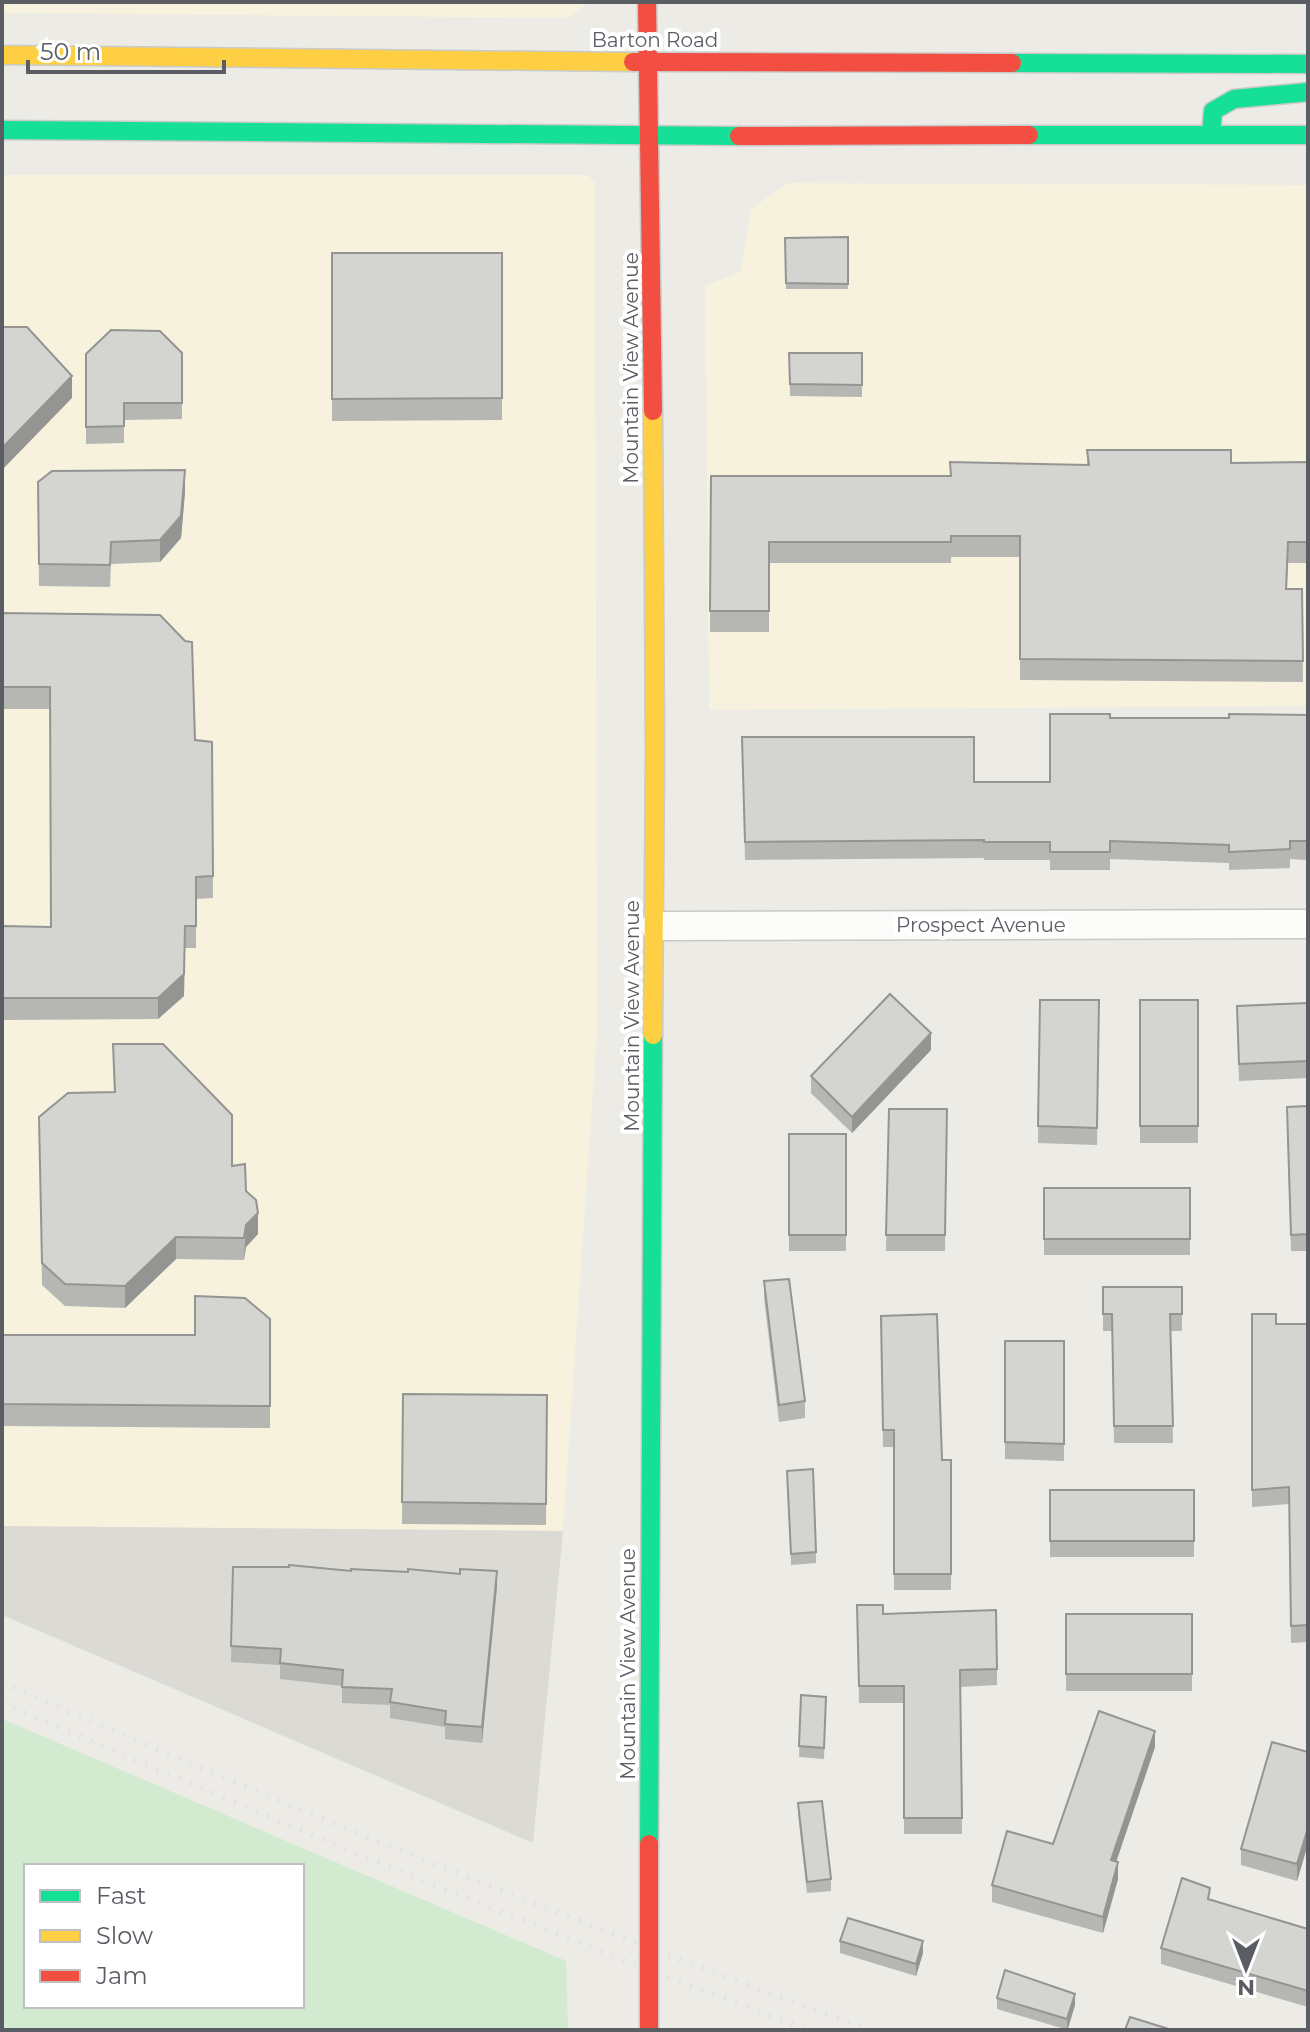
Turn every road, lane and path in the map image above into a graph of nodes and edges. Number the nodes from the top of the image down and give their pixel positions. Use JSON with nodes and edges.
{"nodes":[{"id":1,"x":647,"y":2,"type":"edge"},
{"id":2,"x":2,"y":55,"type":"edge"},
{"id":3,"x":647,"y":62,"type":"junction"},
{"id":4,"x":1308,"y":64,"type":"edge"},
{"id":5,"x":1308,"y":92,"type":"edge"},
{"id":6,"x":2,"y":130,"type":"edge"},
{"id":7,"x":1211,"y":135,"type":"junction"},
{"id":8,"x":1308,"y":135,"type":"edge"},
{"id":9,"x":650,"y":136,"type":"junction"},
{"id":10,"x":1308,"y":924,"type":"edge"},
{"id":11,"x":655,"y":926,"type":"junction"},
{"id":12,"x":649,"y":2030,"type":"edge"}],
"edges":[{"from":1,"to":3,"type":"main road","name":"Mountain View Avenue"},
{"from":2,"to":3,"type":"main road","name":"Barton Road"},
{"from":3,"to":4,"type":"main road","name":"Barton Road"},
{"from":3,"to":9,"type":"main road","name":"Mountain View Avenue"},
{"from":5,"to":7,"type":"main road"},
{"from":6,"to":9,"type":"main road"},
{"from":7,"to":8,"type":"main road"},
{"from":7,"to":9,"type":"main road"},
{"from":9,"to":11,"type":"main road","name":"Mountain View Avenue"},
{"from":10,"to":11,"type":"street","name":"Prospect Avenue"},
{"from":11,"to":12,"type":"main road","name":"Mountain View Avenue","bridge":true}]}
